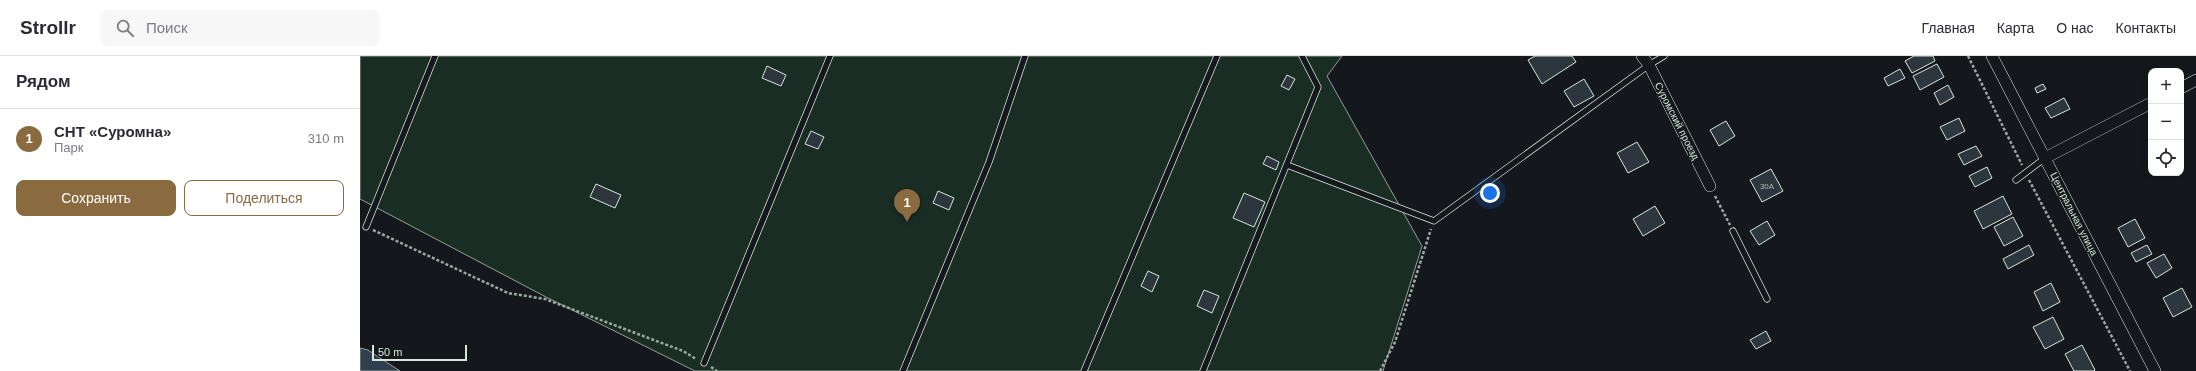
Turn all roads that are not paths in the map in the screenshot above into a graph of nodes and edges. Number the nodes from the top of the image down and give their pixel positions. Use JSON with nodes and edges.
{"nodes":[{"id":1,"x":435,"y":56,"type":"edge"},
{"id":2,"x":830,"y":56,"type":"edge"},
{"id":3,"x":1025,"y":56,"type":"edge"},
{"id":4,"x":1217,"y":56,"type":"edge"},
{"id":5,"x":1302,"y":56,"type":"edge"},
{"id":6,"x":1664,"y":56,"type":"edge"},
{"id":7,"x":1992,"y":56,"type":"edge"},
{"id":8,"x":1646,"y":60,"type":"edge"},
{"id":9,"x":2196,"y":80,"type":"edge"},
{"id":10,"x":2184,"y":86,"type":"edge"},
{"id":11,"x":2149,"y":104,"type":"edge"},
{"id":12,"x":2045,"y":158,"type":"junction"},
{"id":13,"x":1287,"y":165,"type":"junction"},
{"id":14,"x":2016,"y":180,"type":"dead end"},
{"id":15,"x":1710,"y":186,"type":"road end"},
{"id":16,"x":366,"y":227,"type":"road end"},
{"id":17,"x":1732,"y":231,"type":"road end"},
{"id":18,"x":1767,"y":299,"type":"dead end"},
{"id":19,"x":704,"y":363,"type":"road end"},
{"id":20,"x":903,"y":371,"type":"edge"},
{"id":21,"x":1084,"y":371,"type":"edge"},
{"id":22,"x":1203,"y":371,"type":"edge"},
{"id":23,"x":2155,"y":371,"type":"edge"}],
"edges":[{"from":1,"to":16,"type":"lane"},
{"from":2,"to":19,"type":"lane"},
{"from":3,"to":20,"type":"lane"},
{"from":4,"to":21,"type":"lane"},
{"from":5,"to":13,"type":"lane"},
{"from":6,"to":8,"type":"lane"},
{"from":7,"to":12,"type":"street","name":"Центральная улица"},
{"from":8,"to":13,"type":"lane"},
{"from":8,"to":15,"type":"street","name":"Суромский проезд"},
{"from":9,"to":10,"type":"street"},
{"from":11,"to":12,"type":"street"},
{"from":12,"to":14,"type":"lane"},
{"from":12,"to":23,"type":"street","name":"Центральная улица"},
{"from":13,"to":22,"type":"lane"},
{"from":17,"to":18,"type":"lane"}]}
